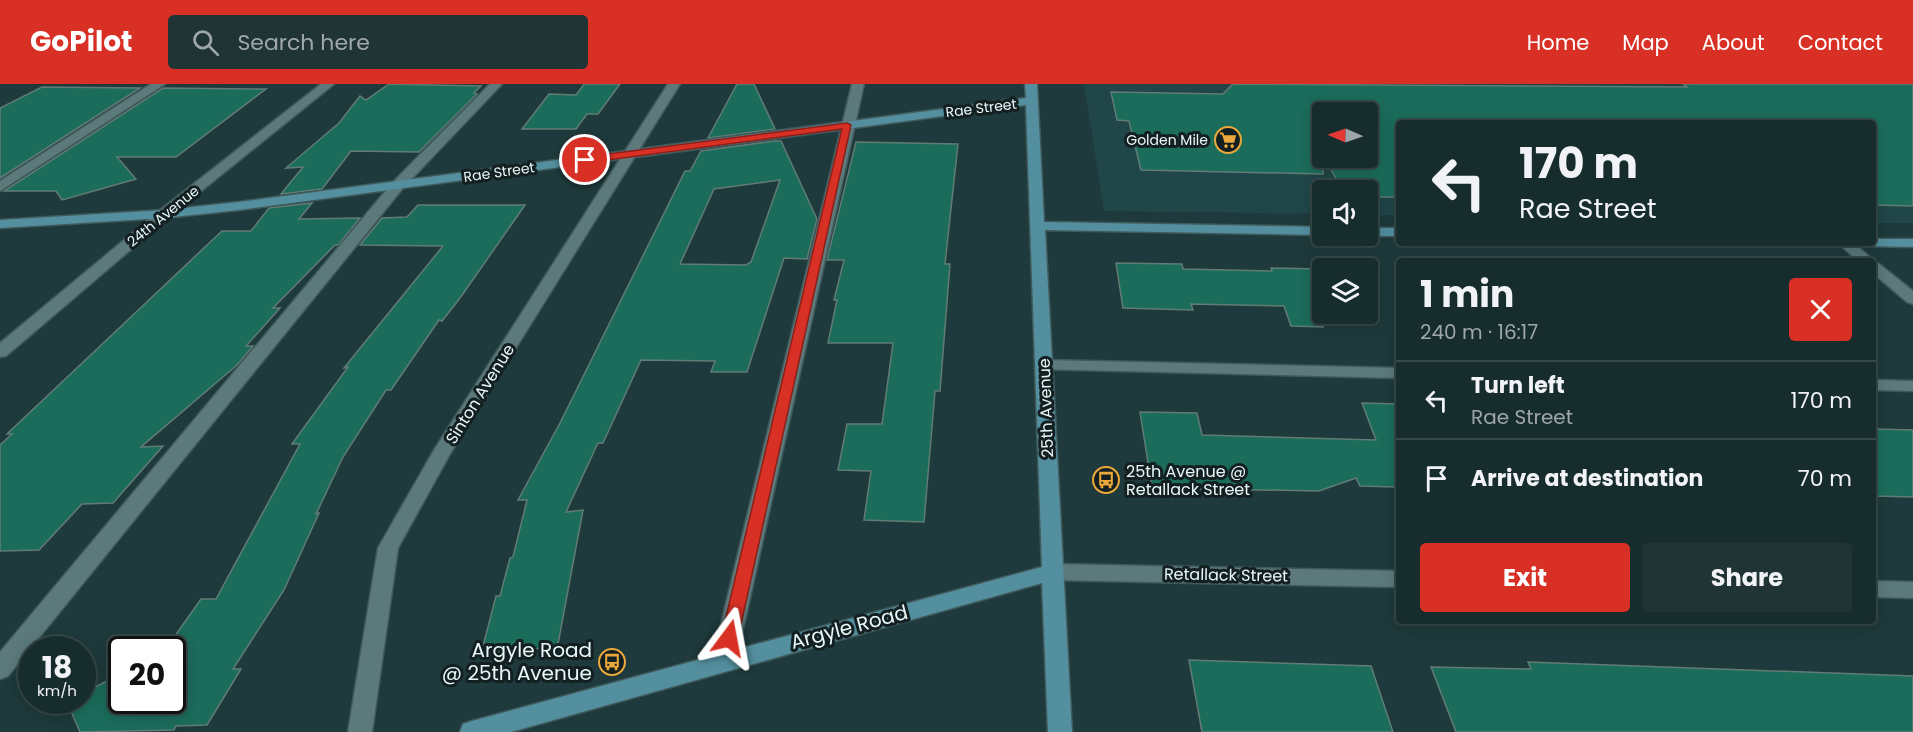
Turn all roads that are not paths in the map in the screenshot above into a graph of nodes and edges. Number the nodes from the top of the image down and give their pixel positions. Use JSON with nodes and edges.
{"nodes":[{"id":1,"x":159,"y":84,"type":"edge"},
{"id":2,"x":328,"y":84,"type":"edge"},
{"id":3,"x":496,"y":84,"type":"edge"},
{"id":4,"x":674,"y":84,"type":"edge"},
{"id":5,"x":858,"y":84,"type":"edge"},
{"id":6,"x":1031,"y":84,"type":"edge"},
{"id":7,"x":1032,"y":101,"type":"junction"},
{"id":8,"x":847,"y":125,"type":"junction"},
{"id":9,"x":632,"y":154,"type":"junction"},
{"id":10,"x":399,"y":185,"type":"junction"},
{"id":11,"x":0,"y":187,"type":"edge"},
{"id":12,"x":164,"y":214,"type":"junction"},
{"id":13,"x":0,"y":224,"type":"edge"},
{"id":14,"x":1038,"y":226,"type":"junction"},
{"id":15,"x":1312,"y":231,"type":"edge"},
{"id":16,"x":1378,"y":232,"type":"edge"},
{"id":17,"x":1396,"y":232,"type":"edge"},
{"id":18,"x":1876,"y":243,"type":"edge"},
{"id":19,"x":1913,"y":243,"type":"edge"},
{"id":20,"x":1849,"y":246,"type":"edge"},
{"id":21,"x":1863,"y":258,"type":"edge"},
{"id":22,"x":1876,"y":269,"type":"edge"},
{"id":23,"x":1913,"y":299,"type":"edge"},
{"id":24,"x":0,"y":352,"type":"edge"},
{"id":25,"x":1044,"y":365,"type":"junction"},
{"id":26,"x":1396,"y":374,"type":"edge"},
{"id":27,"x":1876,"y":385,"type":"edge"},
{"id":28,"x":1913,"y":386,"type":"edge"},
{"id":29,"x":1053,"y":572,"type":"junction"},
{"id":30,"x":1396,"y":579,"type":"edge"},
{"id":31,"x":1876,"y":589,"type":"edge"},
{"id":32,"x":1913,"y":590,"type":"edge"},
{"id":33,"x":724,"y":661,"type":"junction"},
{"id":34,"x":0,"y":669,"type":"edge"},
{"id":35,"x":360,"y":732,"type":"edge"},
{"id":36,"x":472,"y":732,"type":"edge"},
{"id":37,"x":1060,"y":732,"type":"edge"}],
"edges":[{"from":1,"to":11,"type":"street"},
{"from":2,"to":12,"type":"street","name":"24th Avenue"},
{"from":3,"to":10,"type":"street"},
{"from":4,"to":9,"type":"street","name":"Sinton Avenue"},
{"from":5,"to":8,"type":"street"},
{"from":6,"to":7,"type":"street","name":"25th Avenue"},
{"from":7,"to":8,"type":"street","name":"Rae Street"},
{"from":7,"to":14,"type":"street","name":"25th Avenue"},
{"from":8,"to":9,"type":"street","name":"Rae Street"},
{"from":8,"to":33,"type":"street"},
{"from":9,"to":10,"type":"street","name":"Rae Street"},
{"from":9,"to":35,"type":"street","name":"Sinton Avenue"},
{"from":10,"to":12,"type":"street","name":"Rae Street"},
{"from":10,"to":34,"type":"street"},
{"from":12,"to":13,"type":"street","name":"Rae Street"},
{"from":12,"to":24,"type":"street","name":"24th Avenue"},
{"from":14,"to":15,"type":"street"},
{"from":14,"to":25,"type":"street","name":"25th Avenue"},
{"from":16,"to":17,"type":"street"},
{"from":18,"to":19,"type":"street"},
{"from":20,"to":21,"type":"street"},
{"from":22,"to":23,"type":"street"},
{"from":25,"to":26,"type":"street"},
{"from":25,"to":29,"type":"street","name":"25th Avenue"},
{"from":27,"to":28,"type":"street"},
{"from":29,"to":30,"type":"street","name":"Retallack Street"},
{"from":29,"to":33,"type":"street","name":"Argyle Road"},
{"from":29,"to":37,"type":"street","name":"25th Avenue"},
{"from":31,"to":32,"type":"street"},
{"from":33,"to":36,"type":"street","name":"Argyle Road"}]}
